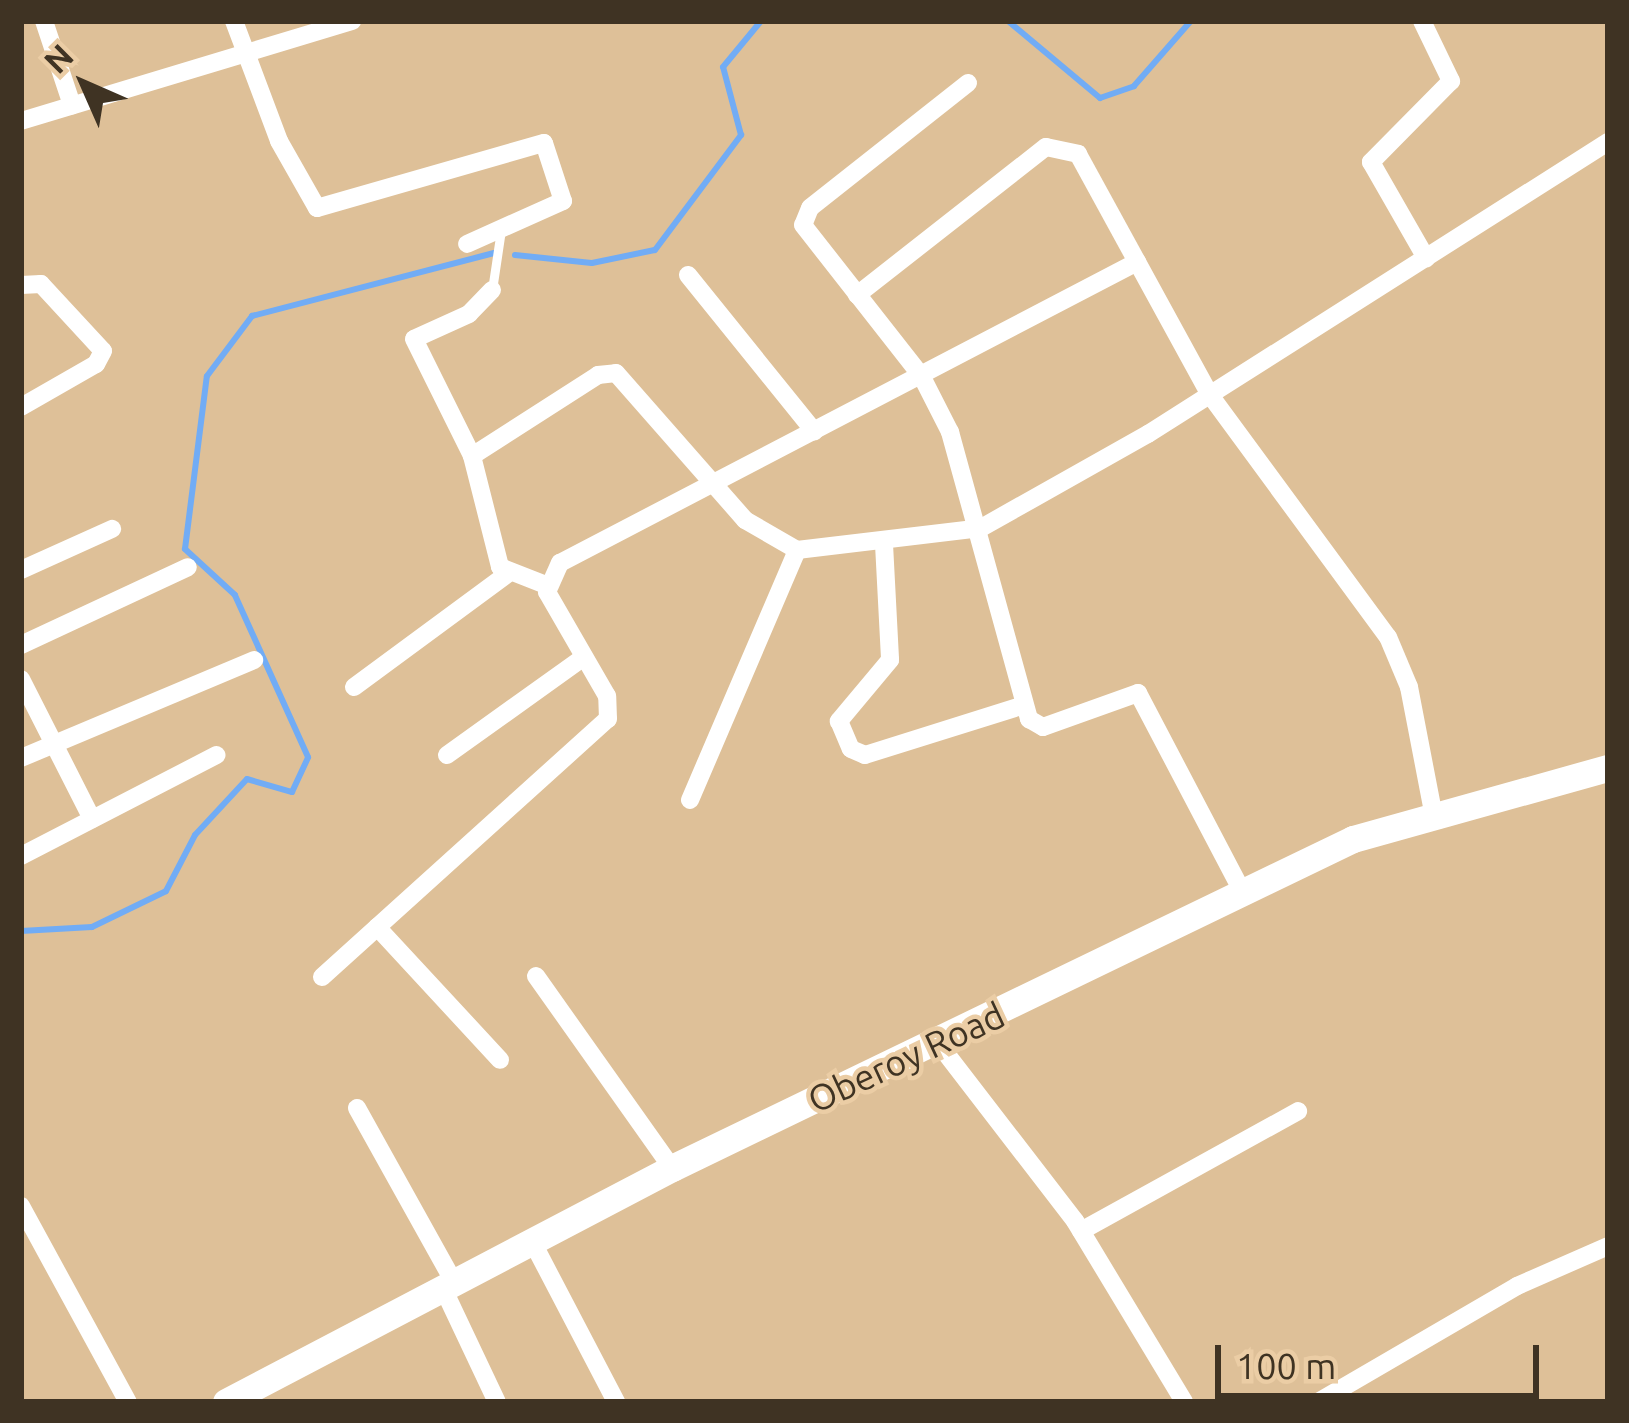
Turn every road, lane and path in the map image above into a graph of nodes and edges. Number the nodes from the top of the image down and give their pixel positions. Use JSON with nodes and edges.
{"nodes":[{"id":1,"x":44,"y":21,"type":"edge"},
{"id":2,"x":235,"y":21,"type":"edge"},
{"id":3,"x":352,"y":21,"type":"edge"},
{"id":4,"x":1422,"y":21,"type":"edge"},
{"id":5,"x":247,"y":57,"type":"junction"},
{"id":6,"x":968,"y":83,"type":"dead end"},
{"id":7,"x":72,"y":105,"type":"junction"},
{"id":8,"x":21,"y":122,"type":"edge"},
{"id":9,"x":1608,"y":142,"type":"edge"},
{"id":10,"x":501,"y":229,"type":"junction"},
{"id":11,"x":467,"y":244,"type":"dead end"},
{"id":12,"x":1426,"y":258,"type":"junction"},
{"id":13,"x":1137,"y":262,"type":"junction"},
{"id":14,"x":688,"y":275,"type":"dead end"},
{"id":15,"x":21,"y":285,"type":"edge"},
{"id":16,"x":492,"y":290,"type":"joint"},
{"id":17,"x":857,"y":295,"type":"junction"},
{"id":18,"x":922,"y":376,"type":"junction"},
{"id":19,"x":1210,"y":395,"type":"junction"},
{"id":20,"x":21,"y":407,"type":"edge"},
{"id":21,"x":814,"y":431,"type":"junction"},
{"id":22,"x":472,"y":455,"type":"junction"},
{"id":23,"x":710,"y":478,"type":"junction"},
{"id":24,"x":981,"y":528,"type":"junction"},
{"id":25,"x":112,"y":529,"type":"dead end"},
{"id":26,"x":884,"y":544,"type":"junction"},
{"id":27,"x":797,"y":550,"type":"junction"},
{"id":28,"x":188,"y":567,"type":"dead end"},
{"id":29,"x":21,"y":570,"type":"edge"},
{"id":30,"x":507,"y":574,"type":"junction"},
{"id":31,"x":546,"y":585,"type":"junction"},
{"id":32,"x":21,"y":645,"type":"edge"},
{"id":33,"x":584,"y":657,"type":"junction"},
{"id":34,"x":254,"y":661,"type":"dead end"},
{"id":35,"x":21,"y":679,"type":"edge"},
{"id":36,"x":354,"y":687,"type":"dead end"},
{"id":37,"x":1021,"y":706,"type":"junction"},
{"id":38,"x":54,"y":746,"type":"junction"},
{"id":39,"x":217,"y":754,"type":"dead end"},
{"id":40,"x":447,"y":755,"type":"dead end"},
{"id":41,"x":21,"y":758,"type":"edge"},
{"id":42,"x":1608,"y":768,"type":"edge"},
{"id":43,"x":690,"y":800,"type":"dead end"},
{"id":44,"x":1433,"y":812,"type":"junction"},
{"id":45,"x":92,"y":819,"type":"junction"},
{"id":46,"x":21,"y":856,"type":"edge"},
{"id":47,"x":1243,"y":893,"type":"junction"},
{"id":48,"x":377,"y":928,"type":"junction"},
{"id":49,"x":536,"y":976,"type":"dead end"},
{"id":50,"x":322,"y":977,"type":"dead end"},
{"id":51,"x":938,"y":1043,"type":"junction"},
{"id":52,"x":500,"y":1060,"type":"dead end"},
{"id":53,"x":357,"y":1108,"type":"dead end"},
{"id":54,"x":1298,"y":1111,"type":"dead end"},
{"id":55,"x":672,"y":1168,"type":"junction"},
{"id":56,"x":21,"y":1206,"type":"edge"},
{"id":57,"x":1081,"y":1231,"type":"junction"},
{"id":58,"x":532,"y":1241,"type":"junction"},
{"id":59,"x":1608,"y":1246,"type":"edge"},
{"id":60,"x":448,"y":1285,"type":"junction"},
{"id":61,"x":1331,"y":1399,"type":"edge"},
{"id":62,"x":128,"y":1402,"type":"edge"},
{"id":63,"x":227,"y":1402,"type":"edge"},
{"id":64,"x":497,"y":1402,"type":"edge"},
{"id":65,"x":616,"y":1402,"type":"edge"},
{"id":66,"x":1184,"y":1402,"type":"edge"}],
"edges":[{"from":1,"to":7,"type":"street"},
{"from":2,"to":5,"type":"street"},
{"from":3,"to":5,"type":"street"},
{"from":4,"to":12,"type":"street"},
{"from":5,"to":7,"type":"street"},
{"from":5,"to":10,"type":"street"},
{"from":6,"to":17,"type":"street"},
{"from":7,"to":8,"type":"street"},
{"from":9,"to":12,"type":"street"},
{"from":10,"to":11,"type":"street"},
{"from":10,"to":16,"type":"lane"},
{"from":12,"to":19,"type":"street"},
{"from":13,"to":17,"type":"street"},
{"from":13,"to":18,"type":"street"},
{"from":13,"to":19,"type":"street"},
{"from":14,"to":21,"type":"street"},
{"from":15,"to":20,"type":"street"},
{"from":16,"to":22,"type":"street"},
{"from":17,"to":18,"type":"street"},
{"from":18,"to":21,"type":"street"},
{"from":18,"to":24,"type":"street"},
{"from":19,"to":24,"type":"street"},
{"from":19,"to":44,"type":"street"},
{"from":21,"to":23,"type":"street"},
{"from":22,"to":23,"type":"street"},
{"from":22,"to":30,"type":"street"},
{"from":23,"to":27,"type":"street"},
{"from":23,"to":31,"type":"street"},
{"from":24,"to":26,"type":"street"},
{"from":24,"to":37,"type":"street"},
{"from":25,"to":29,"type":"street"},
{"from":26,"to":27,"type":"street"},
{"from":26,"to":37,"type":"street"},
{"from":27,"to":43,"type":"street"},
{"from":28,"to":32,"type":"street"},
{"from":30,"to":31,"type":"street"},
{"from":30,"to":36,"type":"street"},
{"from":31,"to":33,"type":"street"},
{"from":33,"to":40,"type":"street"},
{"from":33,"to":48,"type":"street"},
{"from":34,"to":38,"type":"street"},
{"from":35,"to":38,"type":"street"},
{"from":37,"to":47,"type":"street"},
{"from":38,"to":41,"type":"street"},
{"from":38,"to":45,"type":"street"},
{"from":39,"to":45,"type":"street"},
{"from":42,"to":44,"type":"street","name":"Oberoy Road"},
{"from":44,"to":47,"type":"street","name":"Oberoy Road"},
{"from":45,"to":46,"type":"street"},
{"from":47,"to":51,"type":"street","name":"Oberoy Road"},
{"from":48,"to":50,"type":"street"},
{"from":48,"to":52,"type":"street"},
{"from":49,"to":55,"type":"street"},
{"from":51,"to":55,"type":"street","name":"Oberoy Road"},
{"from":51,"to":57,"type":"street"},
{"from":53,"to":60,"type":"street"},
{"from":54,"to":57,"type":"street"},
{"from":55,"to":58,"type":"street","name":"Oberoy Road"},
{"from":56,"to":62,"type":"street"},
{"from":57,"to":66,"type":"street"},
{"from":58,"to":60,"type":"street","name":"Oberoy Road"},
{"from":58,"to":65,"type":"street"},
{"from":59,"to":61,"type":"street"},
{"from":60,"to":63,"type":"street","name":"Oberoy Road"},
{"from":60,"to":64,"type":"street"}]}
